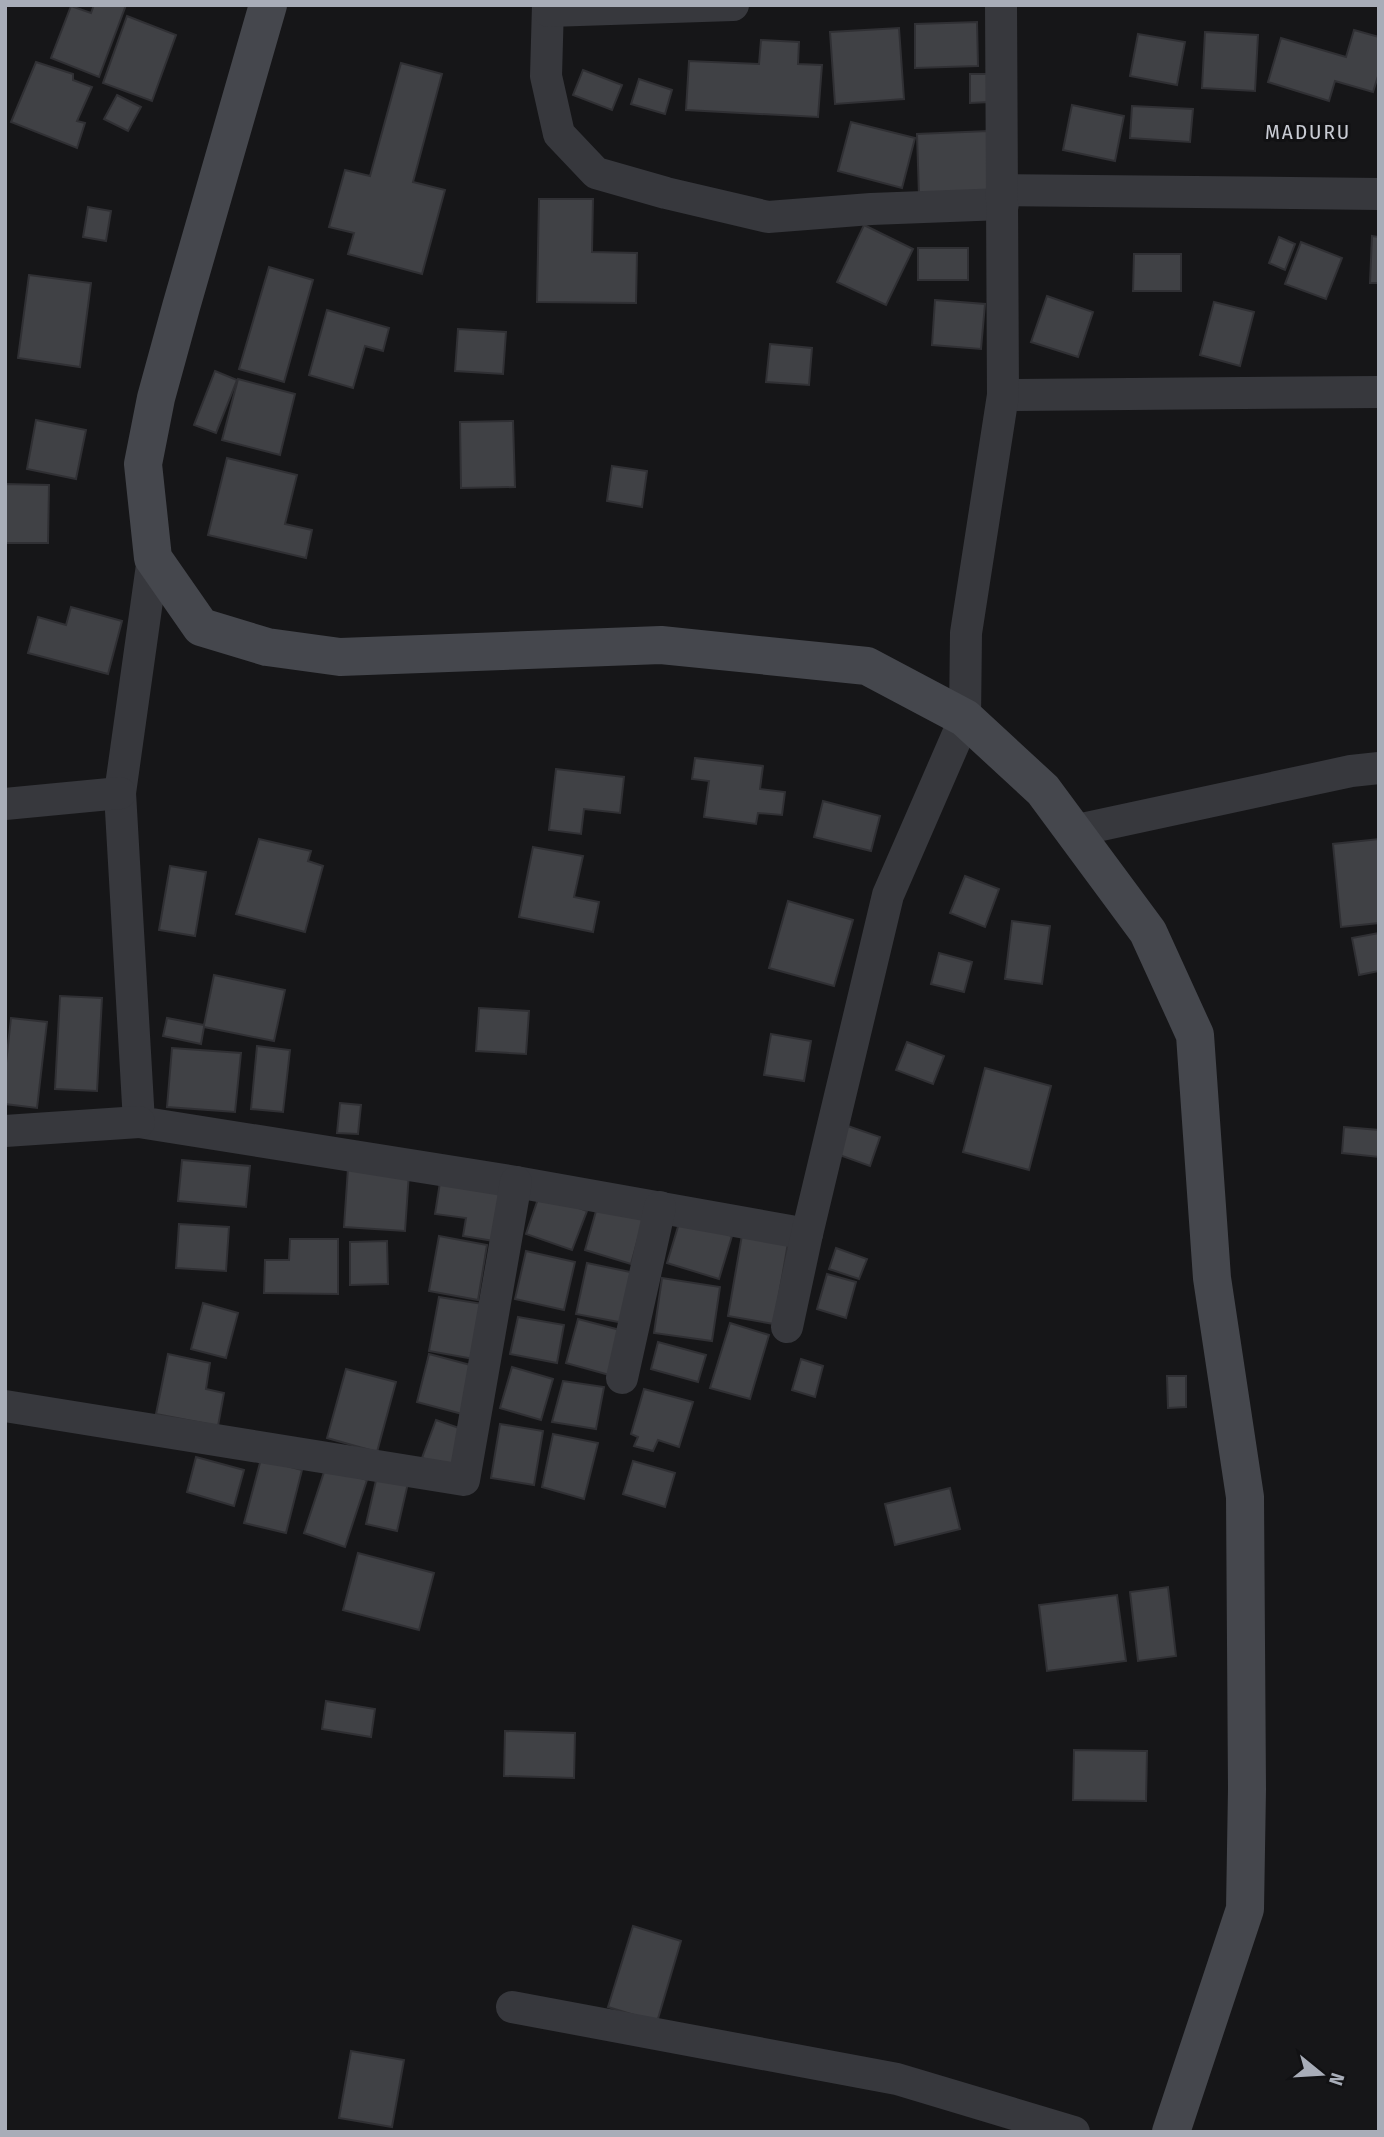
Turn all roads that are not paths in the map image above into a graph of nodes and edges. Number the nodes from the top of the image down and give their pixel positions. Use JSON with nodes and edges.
{"nodes":[{"id":1,"x":268,"y":5,"type":"edge"},
{"id":2,"x":733,"y":5,"type":"edge"},
{"id":3,"x":1001,"y":5,"type":"edge"},
{"id":4,"x":549,"y":8,"type":"edge"},
{"id":5,"x":1379,"y":194,"type":"edge"},
{"id":6,"x":1003,"y":197,"type":"junction"},
{"id":7,"x":1379,"y":392,"type":"edge"},
{"id":8,"x":1003,"y":395,"type":"junction"},
{"id":9,"x":153,"y":558,"type":"junction"},
{"id":10,"x":965,"y":718,"type":"junction"},
{"id":11,"x":1379,"y":768,"type":"edge"},
{"id":12,"x":120,"y":793,"type":"junction"},
{"id":13,"x":5,"y":804,"type":"edge"},
{"id":14,"x":1073,"y":831,"type":"junction"},
{"id":15,"x":139,"y":1122,"type":"junction"},
{"id":16,"x":5,"y":1131,"type":"edge"},
{"id":17,"x":516,"y":1182,"type":"junction"},
{"id":18,"x":660,"y":1207,"type":"junction"},
{"id":19,"x":807,"y":1234,"type":"junction"},
{"id":20,"x":787,"y":1327,"type":"dead end"},
{"id":21,"x":622,"y":1378,"type":"dead end"},
{"id":22,"x":5,"y":1406,"type":"edge"},
{"id":23,"x":512,"y":2007,"type":"dead end"},
{"id":24,"x":1074,"y":2132,"type":"edge"},
{"id":25,"x":1171,"y":2132,"type":"edge"}],
"edges":[{"from":1,"to":9,"type":"main road"},
{"from":2,"to":4,"type":"street"},
{"from":3,"to":6,"type":"street"},
{"from":4,"to":6,"type":"street"},
{"from":5,"to":6,"type":"street"},
{"from":6,"to":8,"type":"street"},
{"from":7,"to":8,"type":"street"},
{"from":8,"to":10,"type":"street"},
{"from":9,"to":10,"type":"main road"},
{"from":9,"to":12,"type":"street"},
{"from":10,"to":14,"type":"main road"},
{"from":10,"to":19,"type":"street"},
{"from":11,"to":14,"type":"street"},
{"from":12,"to":13,"type":"street"},
{"from":12,"to":15,"type":"street"},
{"from":14,"to":25,"type":"main road"},
{"from":15,"to":16,"type":"street"},
{"from":15,"to":17,"type":"street"},
{"from":17,"to":18,"type":"street"},
{"from":17,"to":22,"type":"street"},
{"from":18,"to":19,"type":"street"},
{"from":18,"to":21,"type":"street"},
{"from":19,"to":20,"type":"street"},
{"from":23,"to":24,"type":"street"}]}
